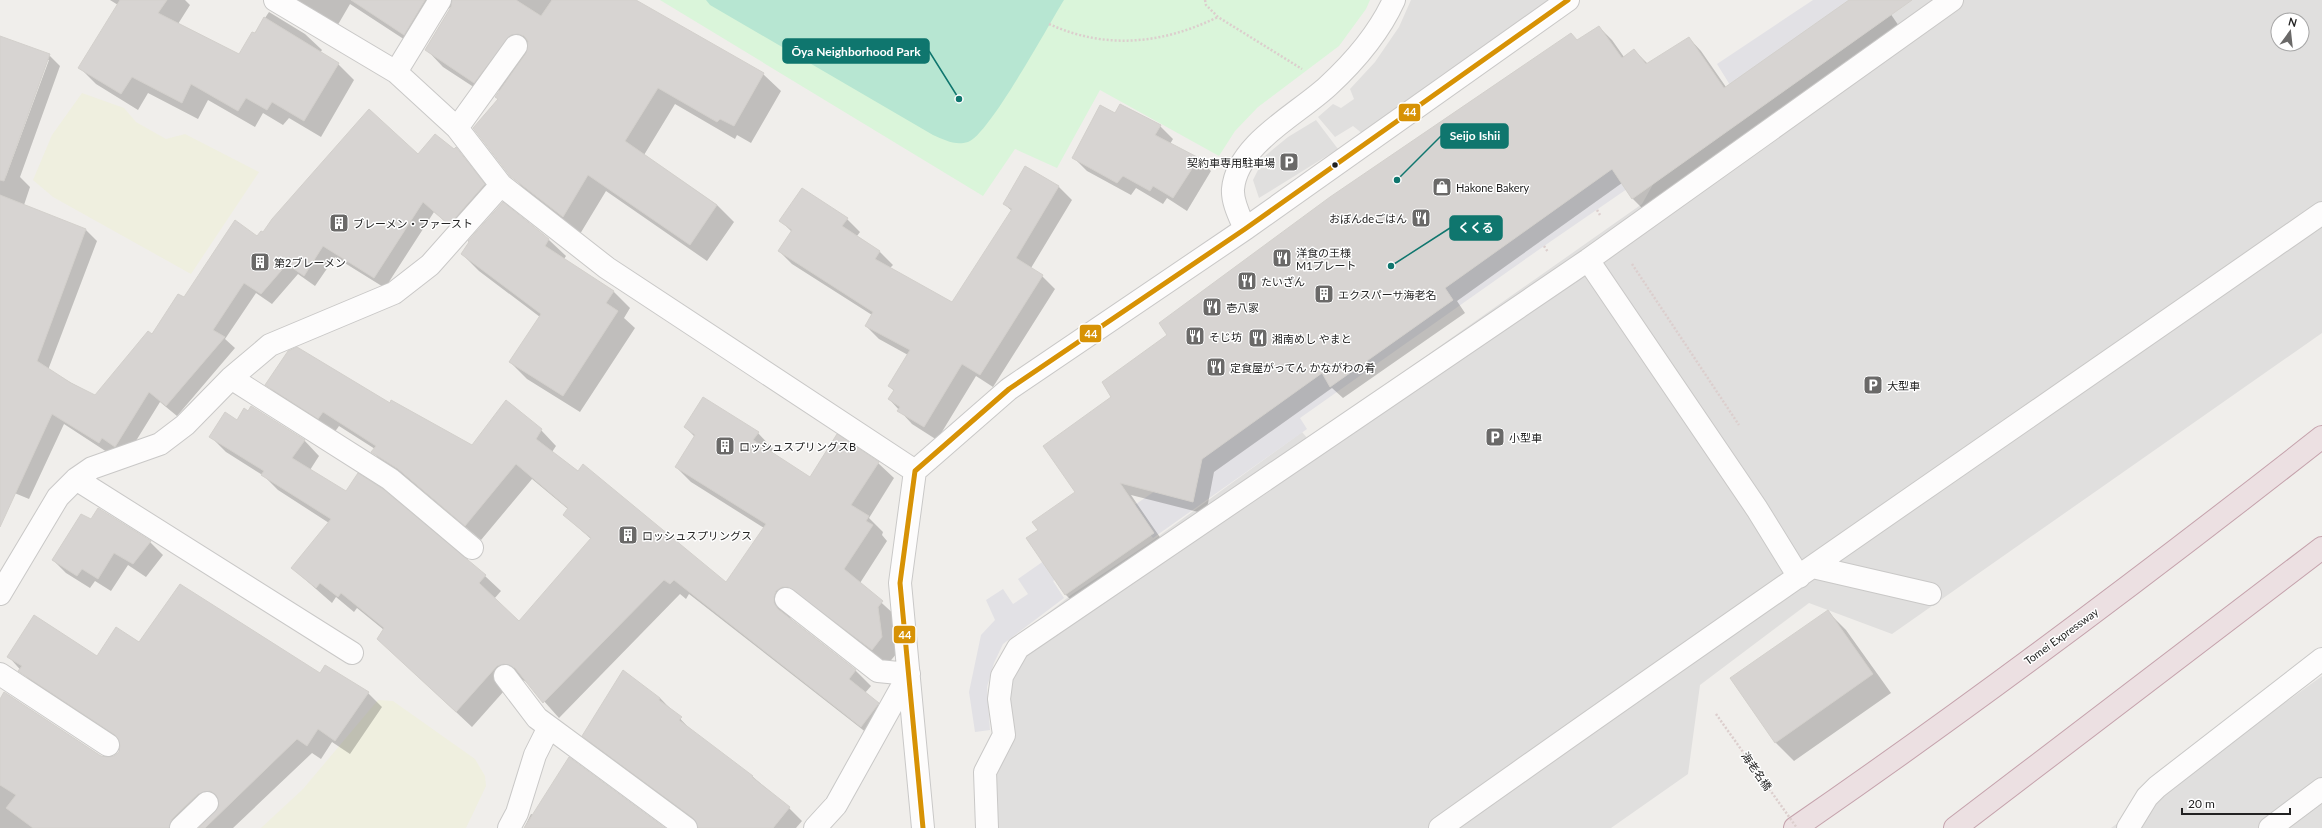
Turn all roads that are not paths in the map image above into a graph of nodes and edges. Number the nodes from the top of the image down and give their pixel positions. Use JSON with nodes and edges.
{"nodes":[{"id":1,"x":275,"y":0,"type":"edge"},
{"id":2,"x":440,"y":0,"type":"edge"},
{"id":3,"x":1394,"y":0,"type":"edge"},
{"id":4,"x":1568,"y":0,"type":"edge"},
{"id":5,"x":1952,"y":0,"type":"edge"},
{"id":6,"x":516,"y":46,"type":"dead end"},
{"id":7,"x":396,"y":72,"type":"junction"},
{"id":8,"x":457,"y":128,"type":"junction"},
{"id":9,"x":501,"y":185,"type":"junction"},
{"id":10,"x":2322,"y":213,"type":"edge"},
{"id":11,"x":1245,"y":229,"type":"junction"},
{"id":12,"x":1588,"y":260,"type":"junction"},
{"id":13,"x":231,"y":378,"type":"junction"},
{"id":14,"x":2322,"y":437,"type":"edge"},
{"id":15,"x":915,"y":471,"type":"junction"},
{"id":16,"x":76,"y":479,"type":"junction"},
{"id":17,"x":472,"y":548,"type":"dead end"},
{"id":18,"x":2322,"y":548,"type":"edge"},
{"id":19,"x":1806,"y":572,"type":"junction"},
{"id":20,"x":3,"y":582,"type":"edge"},
{"id":21,"x":1930,"y":594,"type":"dead end"},
{"id":22,"x":786,"y":599,"type":"dead end"},
{"id":23,"x":352,"y":653,"type":"dead end"},
{"id":24,"x":2322,"y":659,"type":"edge"},
{"id":25,"x":0,"y":674,"type":"edge"},
{"id":26,"x":909,"y":674,"type":"junction"},
{"id":27,"x":505,"y":676,"type":"dead end"},
{"id":28,"x":549,"y":727,"type":"junction"},
{"id":29,"x":108,"y":745,"type":"dead end"},
{"id":30,"x":2322,"y":789,"type":"edge"},
{"id":31,"x":207,"y":803,"type":"dead end"},
{"id":32,"x":181,"y":828,"type":"edge"},
{"id":33,"x":509,"y":828,"type":"edge"},
{"id":34,"x":686,"y":828,"type":"edge"},
{"id":35,"x":815,"y":828,"type":"edge"},
{"id":36,"x":923,"y":828,"type":"edge"},
{"id":37,"x":987,"y":828,"type":"edge"},
{"id":38,"x":1440,"y":828,"type":"edge"},
{"id":39,"x":1796,"y":828,"type":"edge"},
{"id":40,"x":1955,"y":828,"type":"edge"},
{"id":41,"x":2128,"y":828,"type":"edge"},
{"id":42,"x":2270,"y":828,"type":"edge"}],
"edges":[{"from":1,"to":7,"type":"street"},
{"from":2,"to":7,"type":"street"},
{"from":3,"to":11,"type":"street"},
{"from":4,"to":11,"type":"street"},
{"from":5,"to":12,"type":"street"},
{"from":6,"to":8,"type":"street"},
{"from":7,"to":8,"type":"street"},
{"from":8,"to":9,"type":"street"},
{"from":9,"to":13,"type":"street"},
{"from":9,"to":15,"type":"street"},
{"from":10,"to":19,"type":"street"},
{"from":11,"to":15,"type":"street"},
{"from":12,"to":19,"type":"street"},
{"from":12,"to":37,"type":"street"},
{"from":13,"to":16,"type":"street"},
{"from":13,"to":17,"type":"street"},
{"from":14,"to":39,"type":"highway","name":"Tomei Expressway"},
{"from":15,"to":26,"type":"street"},
{"from":16,"to":20,"type":"street"},
{"from":16,"to":23,"type":"street"},
{"from":18,"to":40,"type":"highway"},
{"from":19,"to":21,"type":"street"},
{"from":19,"to":38,"type":"street"},
{"from":22,"to":26,"type":"street"},
{"from":24,"to":41,"type":"street"},
{"from":25,"to":29,"type":"street"},
{"from":26,"to":35,"type":"street"},
{"from":26,"to":36,"type":"street"},
{"from":27,"to":28,"type":"street"},
{"from":28,"to":33,"type":"street"},
{"from":28,"to":34,"type":"street"},
{"from":30,"to":42,"type":"street"},
{"from":31,"to":32,"type":"street"}]}
